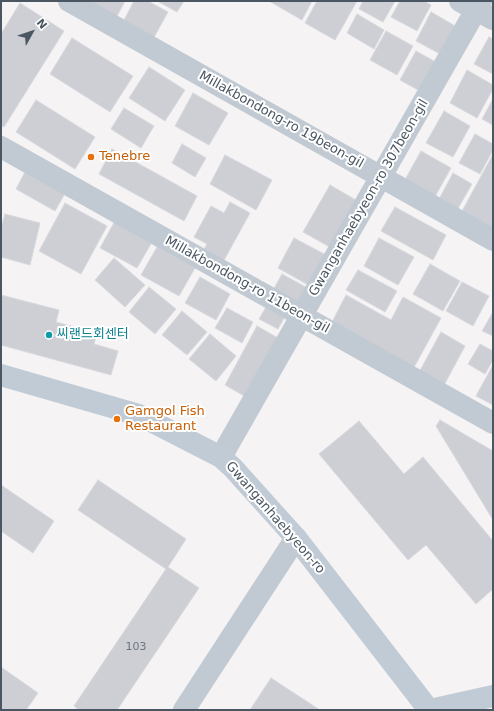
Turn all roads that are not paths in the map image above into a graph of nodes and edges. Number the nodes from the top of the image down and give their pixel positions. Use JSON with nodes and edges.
{"nodes":[{"id":1,"x":69,"y":1,"type":"edge"},
{"id":2,"x":478,"y":8,"type":"edge"},
{"id":3,"x":1,"y":147,"type":"edge"},
{"id":4,"x":381,"y":176,"type":"junction"},
{"id":5,"x":493,"y":240,"type":"edge"},
{"id":6,"x":302,"y":316,"type":"junction"},
{"id":7,"x":1,"y":375,"type":"edge"},
{"id":8,"x":493,"y":423,"type":"edge"},
{"id":9,"x":221,"y":457,"type":"junction"},
{"id":10,"x":296,"y":538,"type":"junction"},
{"id":11,"x":493,"y":696,"type":"edge"},
{"id":12,"x":184,"y":710,"type":"edge"},
{"id":13,"x":429,"y":710,"type":"edge"}],
"edges":[{"from":1,"to":4,"type":"street","name":"Millakbondong-ro 19beon-gil"},
{"from":2,"to":4,"type":"street","name":"Gwanganhaebyeon-ro 307beon-gil"},
{"from":3,"to":6,"type":"street","name":"Millakbondong-ro 11beon-gil"},
{"from":4,"to":5,"type":"street","name":"Millakbondong-ro 19beon-gil"},
{"from":4,"to":6,"type":"street","name":"Gwanganhaebyeon-ro 307beon-gil"},
{"from":6,"to":8,"type":"street","name":"Millakbondong-ro 11beon-gil"},
{"from":6,"to":9,"type":"street","name":"Gwanganhaebyeon-ro 307beon-gil"},
{"from":7,"to":9,"type":"main road","name":"Gwanganhaebyeon-ro"},
{"from":9,"to":10,"type":"main road","name":"Gwanganhaebyeon-ro"},
{"from":10,"to":12,"type":"street"},
{"from":10,"to":13,"type":"main road","name":"Gwanganhaebyeon-ro"},
{"from":11,"to":13,"type":"main road"}]}
